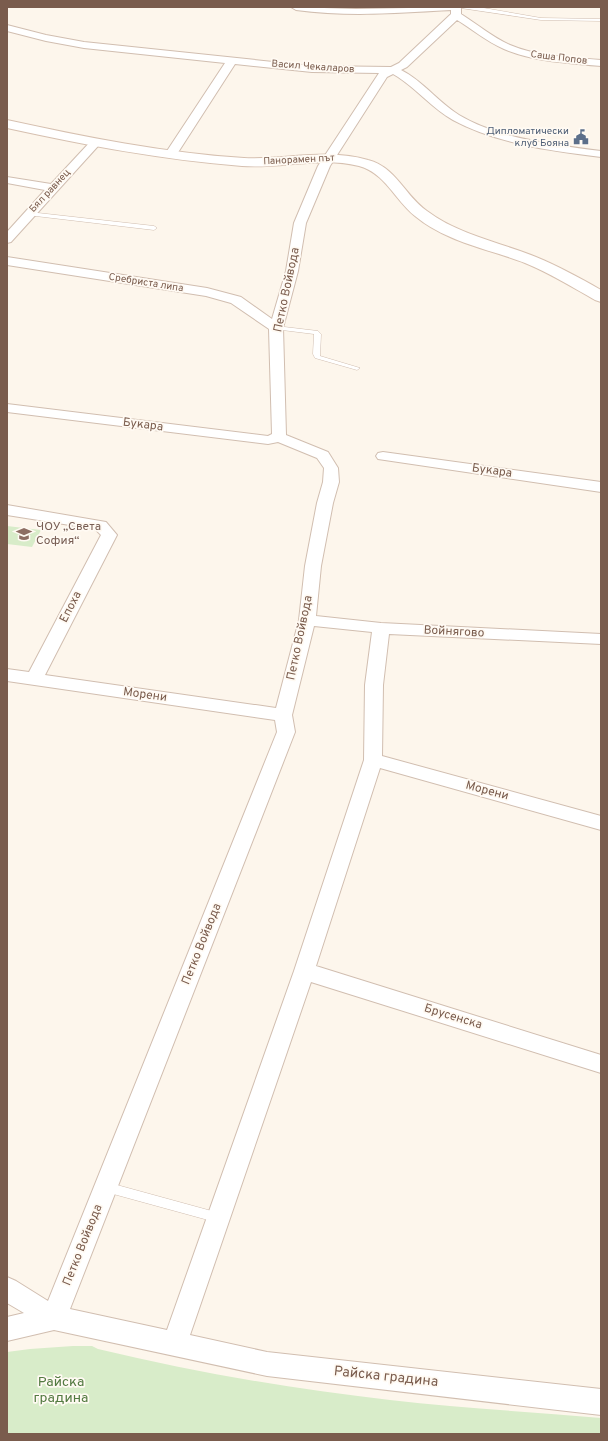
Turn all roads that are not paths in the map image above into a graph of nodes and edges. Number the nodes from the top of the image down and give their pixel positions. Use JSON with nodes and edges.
{"nodes":[{"id":1,"x":296,"y":7,"type":"edge"},
{"id":2,"x":456,"y":11,"type":"edge"},
{"id":3,"x":601,"y":20,"type":"edge"},
{"id":4,"x":7,"y":28,"type":"edge"},
{"id":5,"x":232,"y":60,"type":"junction"},
{"id":6,"x":601,"y":63,"type":"edge"},
{"id":7,"x":393,"y":70,"type":"junction"},
{"id":8,"x":7,"y":124,"type":"edge"},
{"id":9,"x":95,"y":143,"type":"junction"},
{"id":10,"x":171,"y":154,"type":"junction"},
{"id":11,"x":601,"y":154,"type":"edge"},
{"id":12,"x":331,"y":157,"type":"junction"},
{"id":13,"x":7,"y":180,"type":"edge"},
{"id":14,"x":53,"y":188,"type":"junction"},
{"id":15,"x":29,"y":214,"type":"junction"},
{"id":16,"x":154,"y":228,"type":"dead end"},
{"id":17,"x":7,"y":239,"type":"edge"},
{"id":18,"x":7,"y":261,"type":"edge"},
{"id":19,"x":601,"y":297,"type":"edge"},
{"id":20,"x":276,"y":328,"type":"junction"},
{"id":21,"x":357,"y":368,"type":"dead end"},
{"id":22,"x":7,"y":408,"type":"edge"},
{"id":23,"x":279,"y":437,"type":"junction"},
{"id":24,"x":383,"y":456,"type":"dead end"},
{"id":25,"x":601,"y":487,"type":"edge"},
{"id":26,"x":7,"y":510,"type":"edge"},
{"id":27,"x":306,"y":620,"type":"junction"},
{"id":28,"x":381,"y":628,"type":"junction"},
{"id":29,"x":601,"y":640,"type":"edge"},
{"id":30,"x":7,"y":675,"type":"edge"},
{"id":31,"x":34,"y":679,"type":"junction"},
{"id":32,"x":283,"y":715,"type":"junction"},
{"id":33,"x":373,"y":760,"type":"junction"},
{"id":34,"x":601,"y":823,"type":"edge"},
{"id":35,"x":304,"y":971,"type":"junction"},
{"id":36,"x":601,"y":1064,"type":"edge"},
{"id":37,"x":106,"y":1187,"type":"junction"},
{"id":38,"x":219,"y":1218,"type":"junction"},
{"id":39,"x":7,"y":1289,"type":"edge"},
{"id":40,"x":54,"y":1318,"type":"junction"},
{"id":41,"x":7,"y":1329,"type":"edge"},
{"id":42,"x":175,"y":1343,"type":"junction"},
{"id":43,"x":601,"y":1402,"type":"edge"}],
"edges":[{"from":1,"to":2,"type":"street"},
{"from":2,"to":3,"type":"lane"},
{"from":2,"to":6,"type":"street","name":"Саша Попов"},
{"from":2,"to":7,"type":"street","name":"Петко Войвода"},
{"from":4,"to":5,"type":"street","name":"Васил Чекаларов"},
{"from":5,"to":7,"type":"street","name":"Васил Чекаларов"},
{"from":5,"to":10,"type":"street"},
{"from":7,"to":11,"type":"street","name":"Васил Чекаларов"},
{"from":7,"to":12,"type":"street","name":"Петко Войвода"},
{"from":8,"to":9,"type":"main road","name":"Панорамен път"},
{"from":9,"to":10,"type":"main road","name":"Панорамен път"},
{"from":9,"to":14,"type":"street","name":"Бял равнец"},
{"from":10,"to":12,"type":"main road","name":"Панорамен път"},
{"from":12,"to":19,"type":"main road","name":"Панорамен път"},
{"from":12,"to":20,"type":"street","name":"Петко Войвода"},
{"from":13,"to":14,"type":"street"},
{"from":14,"to":15,"type":"street","name":"Бял равнец"},
{"from":15,"to":16,"type":"lane"},
{"from":15,"to":17,"type":"street","name":"Бял равнец"},
{"from":18,"to":20,"type":"street","name":"Сребриста липа"},
{"from":20,"to":21,"type":"lane"},
{"from":20,"to":23,"type":"street","name":"Петко Войвода"},
{"from":22,"to":23,"type":"street","name":"Букара"},
{"from":23,"to":27,"type":"street","name":"Петко Войвода"},
{"from":24,"to":25,"type":"street","name":"Букара"},
{"from":26,"to":31,"type":"street","name":"Епоха"},
{"from":27,"to":28,"type":"street","name":"Войнягово"},
{"from":27,"to":32,"type":"street","name":"Петко Войвода"},
{"from":28,"to":29,"type":"street","name":"Войнягово"},
{"from":28,"to":33,"type":"street"},
{"from":30,"to":31,"type":"street","name":"Морени"},
{"from":31,"to":32,"type":"street","name":"Морени"},
{"from":32,"to":37,"type":"street","name":"Петко Войвода"},
{"from":33,"to":34,"type":"street","name":"Морени"},
{"from":33,"to":35,"type":"street"},
{"from":35,"to":36,"type":"street","name":"Брусенска"},
{"from":35,"to":38,"type":"street"},
{"from":37,"to":38,"type":"lane"},
{"from":37,"to":40,"type":"street","name":"Петко Войвода"},
{"from":38,"to":42,"type":"street"},
{"from":39,"to":40,"type":"street"},
{"from":40,"to":41,"type":"street"},
{"from":40,"to":42,"type":"street","name":"Райска градина"},
{"from":42,"to":43,"type":"street","name":"Райска градина"}]}
